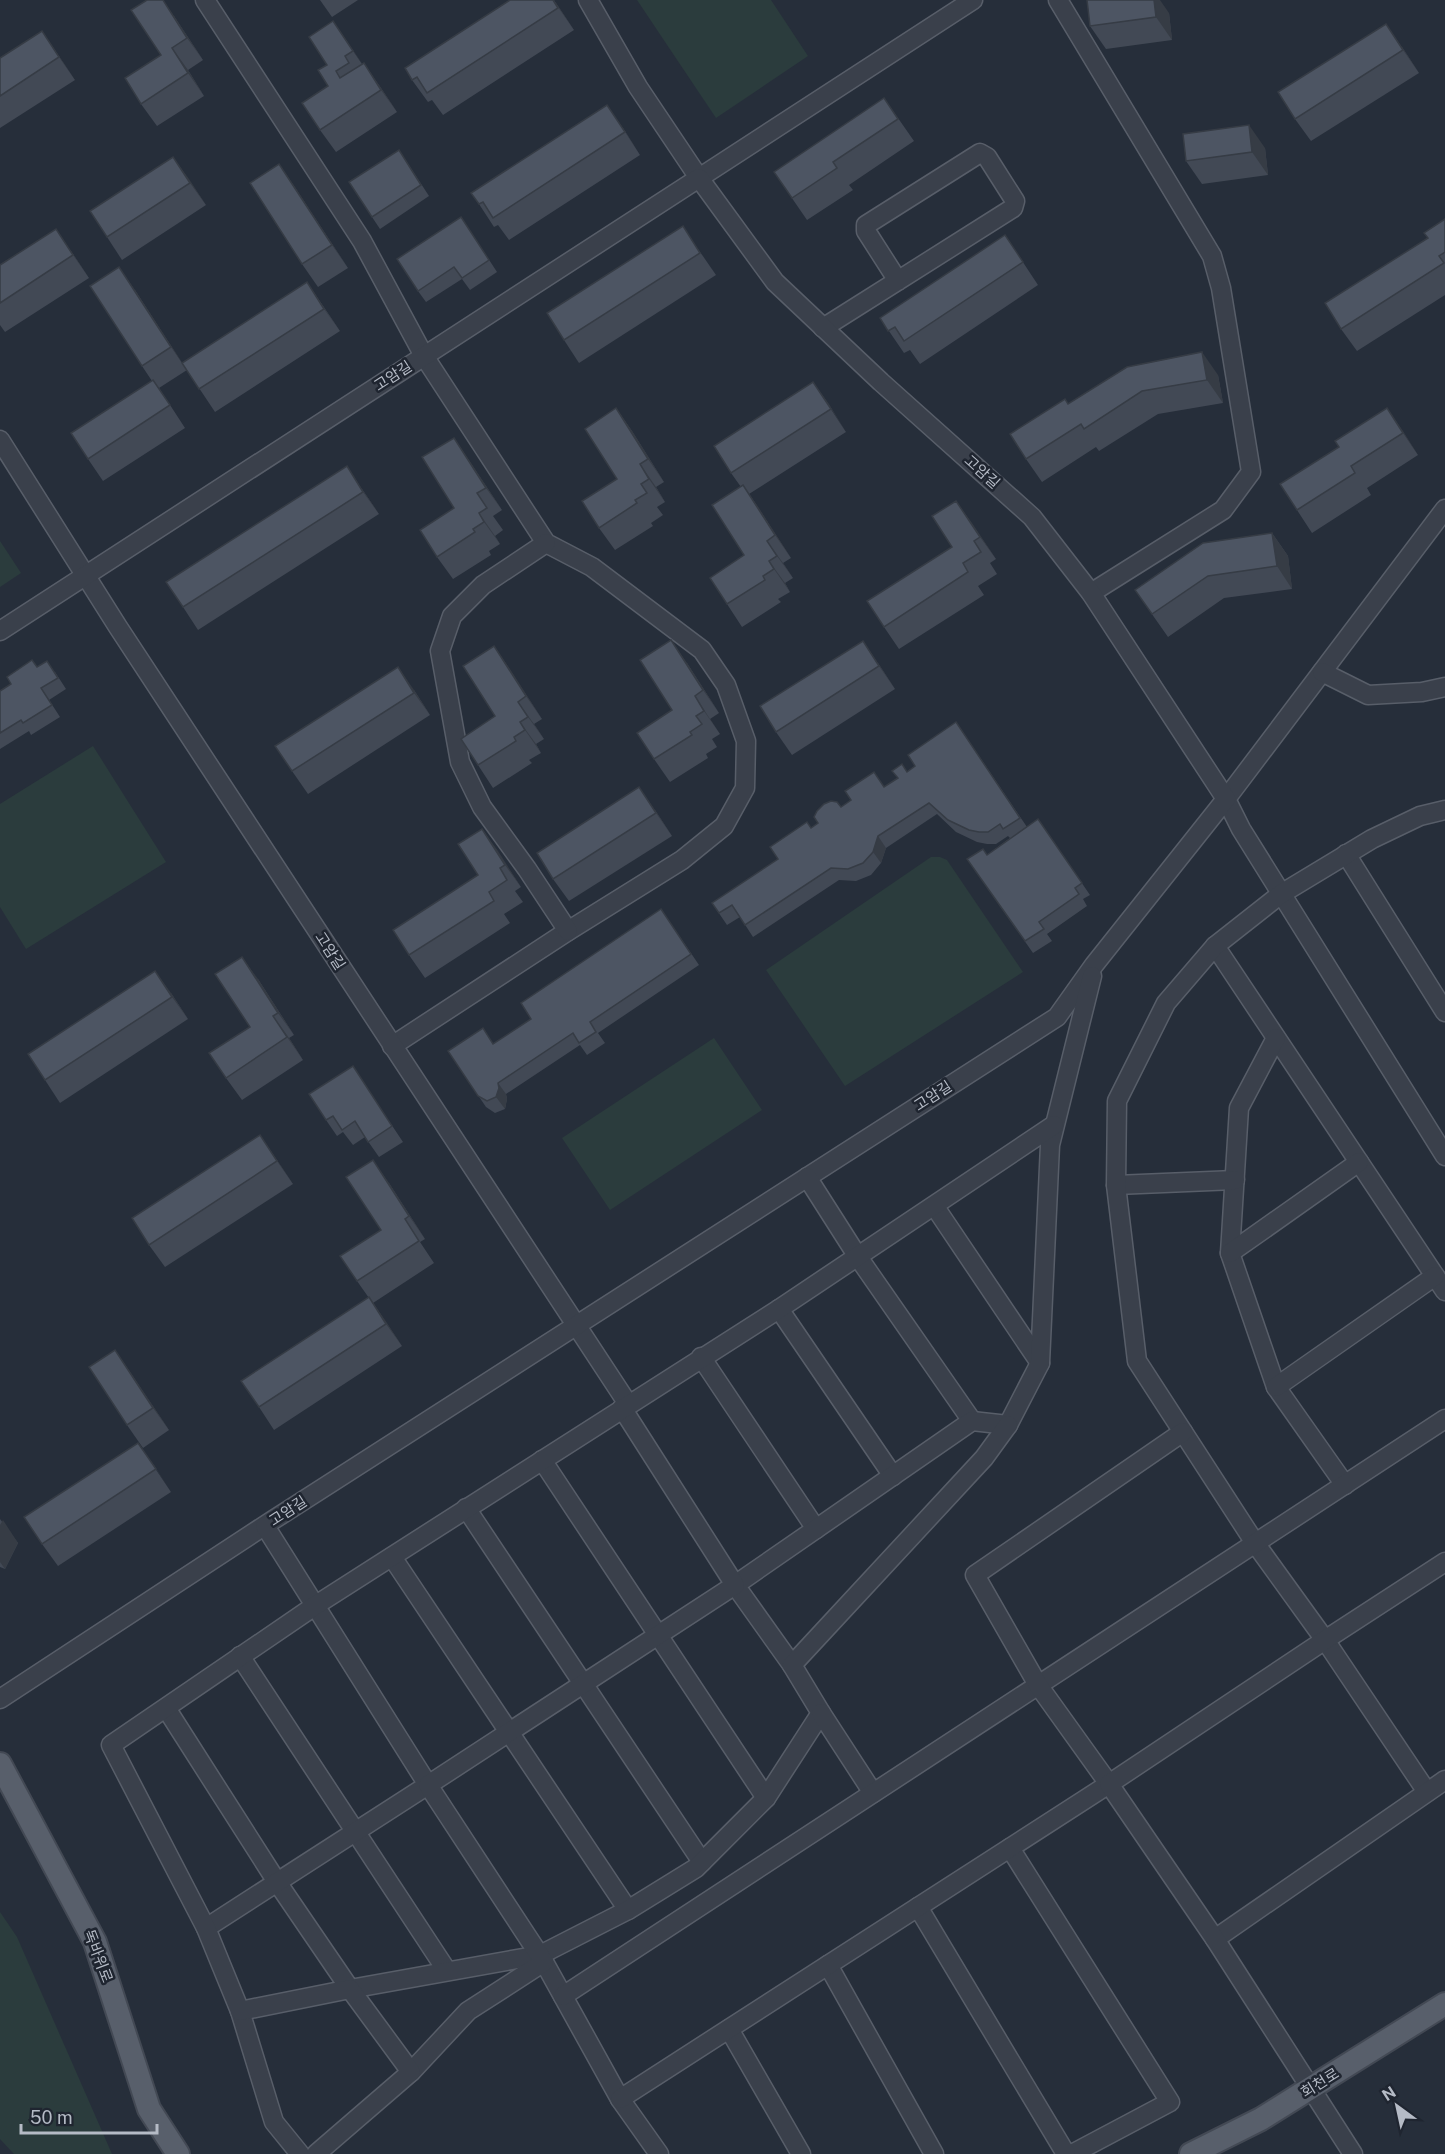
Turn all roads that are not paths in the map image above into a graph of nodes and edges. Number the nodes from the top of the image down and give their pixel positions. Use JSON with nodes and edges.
{"nodes":[{"id":1,"x":204,"y":0,"type":"edge"},
{"id":2,"x":588,"y":0,"type":"edge"},
{"id":3,"x":973,"y":0,"type":"edge"},
{"id":4,"x":1058,"y":0,"type":"edge"},
{"id":5,"x":699,"y":178,"type":"junction"},
{"id":6,"x":898,"y":281,"type":"junction"},
{"id":7,"x":823,"y":328,"type":"junction"},
{"id":8,"x":424,"y":356,"type":"junction"},
{"id":9,"x":0,"y":440,"type":"edge"},
{"id":10,"x":1445,"y":509,"type":"edge"},
{"id":11,"x":546,"y":543,"type":"junction"},
{"id":12,"x":86,"y":574,"type":"junction"},
{"id":13,"x":1091,"y":593,"type":"junction"},
{"id":14,"x":0,"y":631,"type":"edge"},
{"id":15,"x":1322,"y":672,"type":"junction"},
{"id":16,"x":1445,"y":687,"type":"edge"},
{"id":17,"x":1226,"y":799,"type":"junction"},
{"id":18,"x":1445,"y":810,"type":"edge"},
{"id":19,"x":1346,"y":854,"type":"junction"},
{"id":20,"x":1281,"y":894,"type":"junction"},
{"id":21,"x":568,"y":932,"type":"junction"},
{"id":22,"x":1215,"y":946,"type":"junction"},
{"id":23,"x":1095,"y":966,"type":"junction"},
{"id":24,"x":1445,"y":1011,"type":"edge"},
{"id":25,"x":1276,"y":1038,"type":"junction"},
{"id":26,"x":392,"y":1046,"type":"junction"},
{"id":27,"x":1054,"y":1125,"type":"junction"},
{"id":28,"x":1445,"y":1156,"type":"edge"},
{"id":29,"x":1359,"y":1162,"type":"junction"},
{"id":30,"x":807,"y":1177,"type":"junction"},
{"id":31,"x":1234,"y":1180,"type":"junction"},
{"id":32,"x":1116,"y":1185,"type":"junction"},
{"id":33,"x":935,"y":1207,"type":"junction"},
{"id":34,"x":1230,"y":1253,"type":"junction"},
{"id":35,"x":858,"y":1257,"type":"junction"},
{"id":36,"x":1440,"y":1284,"type":"edge"},
{"id":37,"x":779,"y":1309,"type":"junction"},
{"id":38,"x":577,"y":1326,"type":"junction"},
{"id":39,"x":701,"y":1357,"type":"junction"},
{"id":40,"x":1040,"y":1363,"type":"junction"},
{"id":41,"x":1276,"y":1387,"type":"junction"},
{"id":42,"x":625,"y":1406,"type":"junction"},
{"id":43,"x":1445,"y":1419,"type":"edge"},
{"id":44,"x":972,"y":1421,"type":"junction"},
{"id":45,"x":1008,"y":1425,"type":"junction"},
{"id":46,"x":1183,"y":1432,"type":"junction"},
{"id":47,"x":543,"y":1460,"type":"junction"},
{"id":48,"x":893,"y":1476,"type":"junction"},
{"id":49,"x":1345,"y":1485,"type":"junction"},
{"id":50,"x":466,"y":1508,"type":"junction"},
{"id":51,"x":265,"y":1526,"type":"junction"},
{"id":52,"x":816,"y":1529,"type":"junction"},
{"id":53,"x":1255,"y":1543,"type":"junction"},
{"id":54,"x":392,"y":1557,"type":"junction"},
{"id":55,"x":1445,"y":1562,"type":"edge"},
{"id":56,"x":735,"y":1585,"type":"junction"},
{"id":57,"x":316,"y":1605,"type":"junction"},
{"id":58,"x":657,"y":1636,"type":"junction"},
{"id":59,"x":1325,"y":1640,"type":"junction"},
{"id":60,"x":240,"y":1656,"type":"junction"},
{"id":61,"x":792,"y":1665,"type":"junction"},
{"id":62,"x":583,"y":1684,"type":"junction"},
{"id":63,"x":1038,"y":1685,"type":"junction"},
{"id":64,"x":0,"y":1699,"type":"edge"},
{"id":65,"x":166,"y":1708,"type":"junction"},
{"id":66,"x":821,"y":1713,"type":"junction"},
{"id":67,"x":508,"y":1733,"type":"junction"},
{"id":68,"x":0,"y":1764,"type":"edge"},
{"id":69,"x":1445,"y":1780,"type":"edge"},
{"id":70,"x":1109,"y":1784,"type":"junction"},
{"id":71,"x":428,"y":1785,"type":"junction"},
{"id":72,"x":1427,"y":1792,"type":"junction"},
{"id":73,"x":873,"y":1793,"type":"junction"},
{"id":74,"x":766,"y":1798,"type":"junction"},
{"id":75,"x":355,"y":1832,"type":"junction"},
{"id":76,"x":1010,"y":1848,"type":"junction"},
{"id":77,"x":702,"y":1862,"type":"junction"},
{"id":78,"x":277,"y":1882,"type":"junction"},
{"id":79,"x":918,"y":1907,"type":"junction"},
{"id":80,"x":628,"y":1910,"type":"junction"},
{"id":81,"x":206,"y":1928,"type":"junction"},
{"id":82,"x":1215,"y":1939,"type":"junction"},
{"id":83,"x":542,"y":1959,"type":"junction"},
{"id":84,"x":828,"y":1965,"type":"junction"},
{"id":85,"x":447,"y":1971,"type":"junction"},
{"id":86,"x":350,"y":1989,"type":"junction"},
{"id":87,"x":563,"y":1996,"type":"junction"},
{"id":88,"x":1445,"y":2004,"type":"edge"},
{"id":89,"x":240,"y":2011,"type":"junction"},
{"id":90,"x":729,"y":2029,"type":"junction"},
{"id":91,"x":411,"y":2072,"type":"junction"},
{"id":92,"x":1312,"y":2089,"type":"junction"},
{"id":93,"x":620,"y":2099,"type":"junction"},
{"id":94,"x":178,"y":2154,"type":"edge"},
{"id":95,"x":300,"y":2154,"type":"edge"},
{"id":96,"x":316,"y":2154,"type":"edge"},
{"id":97,"x":659,"y":2154,"type":"edge"},
{"id":98,"x":801,"y":2154,"type":"edge"},
{"id":99,"x":934,"y":2154,"type":"edge"},
{"id":100,"x":1066,"y":2154,"type":"edge"},
{"id":101,"x":1072,"y":2154,"type":"edge"},
{"id":102,"x":1191,"y":2154,"type":"edge"},
{"id":103,"x":1353,"y":2154,"type":"edge"}],
"edges":[{"from":1,"to":8,"type":"street"},
{"from":2,"to":5,"type":"street","name":"고암길"},
{"from":3,"to":5,"type":"street","name":"고암길"},
{"from":4,"to":13,"type":"street"},
{"from":5,"to":7,"type":"street","name":"고암길"},
{"from":5,"to":8,"type":"street","name":"고암길"},
{"from":6,"to":6,"type":"street"},
{"from":6,"to":7,"type":"street"},
{"from":7,"to":13,"type":"street","name":"고암길"},
{"from":8,"to":11,"type":"street"},
{"from":8,"to":12,"type":"street","name":"고암길"},
{"from":9,"to":12,"type":"street","name":"고암길"},
{"from":10,"to":15,"type":"street","name":"고암길"},
{"from":11,"to":21,"type":"street"},
{"from":11,"to":21,"type":"street"},
{"from":12,"to":14,"type":"street","name":"고암길"},
{"from":12,"to":26,"type":"street","name":"고암길"},
{"from":13,"to":17,"type":"street","name":"고암길"},
{"from":15,"to":16,"type":"street"},
{"from":15,"to":17,"type":"street","name":"고암길"},
{"from":17,"to":20,"type":"street"},
{"from":17,"to":23,"type":"street","name":"고암길"},
{"from":18,"to":19,"type":"street"},
{"from":19,"to":20,"type":"street"},
{"from":19,"to":24,"type":"street"},
{"from":20,"to":22,"type":"street"},
{"from":20,"to":28,"type":"street"},
{"from":21,"to":26,"type":"street"},
{"from":22,"to":25,"type":"street"},
{"from":22,"to":32,"type":"street"},
{"from":23,"to":27,"type":"street"},
{"from":23,"to":30,"type":"street","name":"고암길"},
{"from":25,"to":29,"type":"street"},
{"from":25,"to":31,"type":"street"},
{"from":26,"to":38,"type":"street","name":"고암길"},
{"from":27,"to":33,"type":"street"},
{"from":27,"to":40,"type":"street"},
{"from":29,"to":34,"type":"street"},
{"from":29,"to":36,"type":"street"},
{"from":30,"to":35,"type":"street"},
{"from":30,"to":38,"type":"street","name":"고암길"},
{"from":31,"to":32,"type":"street"},
{"from":31,"to":34,"type":"street"},
{"from":32,"to":46,"type":"street"},
{"from":33,"to":35,"type":"street"},
{"from":33,"to":40,"type":"street"},
{"from":34,"to":41,"type":"street"},
{"from":35,"to":37,"type":"street"},
{"from":35,"to":44,"type":"street"},
{"from":36,"to":41,"type":"street"},
{"from":37,"to":39,"type":"street"},
{"from":37,"to":48,"type":"street"},
{"from":38,"to":42,"type":"street"},
{"from":38,"to":51,"type":"street","name":"고암길"},
{"from":39,"to":42,"type":"street"},
{"from":39,"to":52,"type":"street"},
{"from":40,"to":45,"type":"street"},
{"from":41,"to":49,"type":"street"},
{"from":42,"to":47,"type":"street"},
{"from":42,"to":56,"type":"street"},
{"from":43,"to":49,"type":"street"},
{"from":44,"to":45,"type":"street"},
{"from":44,"to":48,"type":"street"},
{"from":45,"to":61,"type":"street"},
{"from":46,"to":53,"type":"street"},
{"from":46,"to":63,"type":"street"},
{"from":47,"to":50,"type":"street"},
{"from":47,"to":58,"type":"street"},
{"from":48,"to":52,"type":"street"},
{"from":49,"to":53,"type":"street"},
{"from":50,"to":54,"type":"street"},
{"from":50,"to":62,"type":"street"},
{"from":51,"to":57,"type":"street"},
{"from":51,"to":64,"type":"street","name":"고암길"},
{"from":52,"to":56,"type":"street"},
{"from":53,"to":59,"type":"street"},
{"from":53,"to":63,"type":"street"},
{"from":54,"to":57,"type":"street"},
{"from":54,"to":67,"type":"street"},
{"from":55,"to":59,"type":"street"},
{"from":56,"to":58,"type":"street"},
{"from":56,"to":61,"type":"street"},
{"from":57,"to":60,"type":"street"},
{"from":57,"to":71,"type":"street"},
{"from":58,"to":62,"type":"street"},
{"from":58,"to":74,"type":"street"},
{"from":59,"to":70,"type":"street"},
{"from":59,"to":72,"type":"street"},
{"from":60,"to":65,"type":"street"},
{"from":60,"to":75,"type":"street"},
{"from":61,"to":66,"type":"street"},
{"from":62,"to":67,"type":"street"},
{"from":62,"to":77,"type":"street"},
{"from":63,"to":70,"type":"street"},
{"from":63,"to":73,"type":"street"},
{"from":65,"to":78,"type":"street"},
{"from":65,"to":81,"type":"street"},
{"from":66,"to":73,"type":"street"},
{"from":66,"to":74,"type":"street"},
{"from":67,"to":71,"type":"street"},
{"from":67,"to":80,"type":"street"},
{"from":68,"to":94,"type":"main road","name":"독바위로"},
{"from":69,"to":72,"type":"street"},
{"from":70,"to":76,"type":"street"},
{"from":70,"to":82,"type":"street"},
{"from":71,"to":75,"type":"street"},
{"from":71,"to":83,"type":"street"},
{"from":72,"to":82,"type":"street"},
{"from":73,"to":87,"type":"street"},
{"from":74,"to":77,"type":"street"},
{"from":75,"to":78,"type":"street"},
{"from":75,"to":85,"type":"street"},
{"from":76,"to":79,"type":"street"},
{"from":76,"to":101,"type":"street"},
{"from":77,"to":80,"type":"street"},
{"from":78,"to":81,"type":"street"},
{"from":78,"to":86,"type":"street"},
{"from":79,"to":84,"type":"street"},
{"from":79,"to":100,"type":"street"},
{"from":80,"to":83,"type":"street"},
{"from":81,"to":89,"type":"street"},
{"from":82,"to":92,"type":"street"},
{"from":83,"to":85,"type":"street"},
{"from":83,"to":87,"type":"street"},
{"from":83,"to":91,"type":"street"},
{"from":84,"to":90,"type":"street"},
{"from":84,"to":99,"type":"street"},
{"from":85,"to":86,"type":"street"},
{"from":86,"to":89,"type":"street"},
{"from":86,"to":91,"type":"street"},
{"from":87,"to":93,"type":"street"},
{"from":88,"to":92,"type":"main road","name":"회천로"},
{"from":89,"to":95,"type":"street"},
{"from":90,"to":93,"type":"street"},
{"from":90,"to":98,"type":"street"},
{"from":91,"to":96,"type":"street"},
{"from":92,"to":102,"type":"main road","name":"회천로"},
{"from":92,"to":103,"type":"street"},
{"from":93,"to":97,"type":"street"}]}
